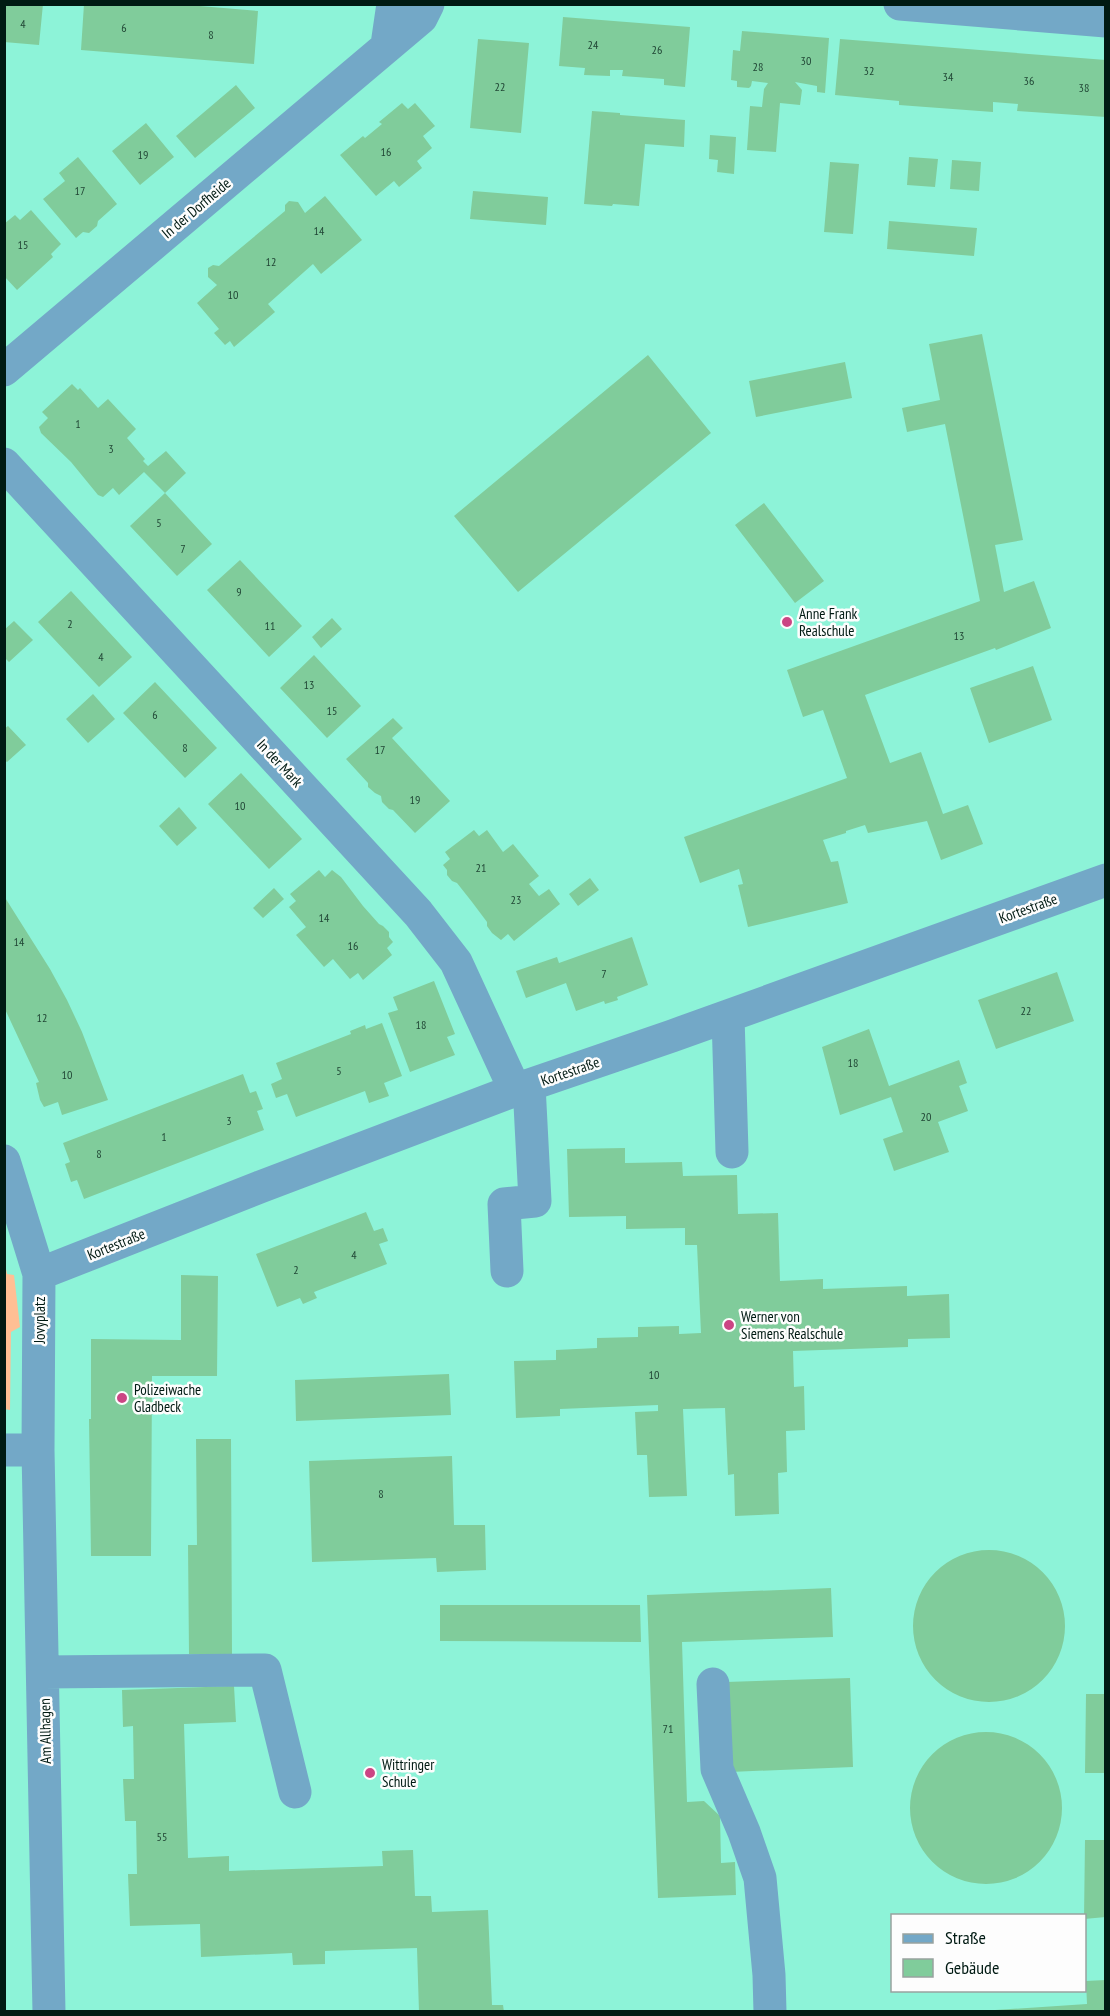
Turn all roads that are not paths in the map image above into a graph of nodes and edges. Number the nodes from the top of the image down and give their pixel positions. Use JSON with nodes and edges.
{"nodes":[{"id":1,"x":393,"y":4,"type":"edge"},
{"id":2,"x":428,"y":4,"type":"edge"},
{"id":3,"x":900,"y":4,"type":"edge"},
{"id":4,"x":1106,"y":21,"type":"edge"},
{"id":5,"x":387,"y":45,"type":"junction"},
{"id":6,"x":4,"y":370,"type":"edge"},
{"id":7,"x":4,"y":464,"type":"edge"},
{"id":8,"x":1106,"y":880,"type":"edge"},
{"id":9,"x":728,"y":1016,"type":"junction"},
{"id":10,"x":522,"y":1087,"type":"junction"},
{"id":11,"x":732,"y":1152,"type":"dead end"},
{"id":12,"x":4,"y":1161,"type":"edge"},
{"id":13,"x":507,"y":1271,"type":"dead end"},
{"id":14,"x":39,"y":1274,"type":"junction"},
{"id":15,"x":4,"y":1450,"type":"edge"},
{"id":16,"x":38,"y":1450,"type":"junction"},
{"id":17,"x":44,"y":1672,"type":"junction"},
{"id":18,"x":713,"y":1684,"type":"dead end"},
{"id":19,"x":295,"y":1792,"type":"dead end"},
{"id":20,"x":49,"y":2012,"type":"edge"},
{"id":21,"x":770,"y":2012,"type":"edge"}],
"edges":[{"from":1,"to":5,"type":"street"},
{"from":2,"to":5,"type":"street","name":"In der Dorfheide"},
{"from":3,"to":4,"type":"street"},
{"from":5,"to":6,"type":"street","name":"In der Dorfheide"},
{"from":7,"to":10,"type":"street","name":"In der Mark"},
{"from":8,"to":9,"type":"street","name":"Kortestraße"},
{"from":9,"to":10,"type":"street","name":"Kortestraße"},
{"from":9,"to":11,"type":"street"},
{"from":10,"to":13,"type":"street"},
{"from":10,"to":14,"type":"street","name":"Kortestraße"},
{"from":12,"to":14,"type":"street","name":"Jovyplatz"},
{"from":14,"to":16,"type":"street","name":"Jovyplatz"},
{"from":15,"to":16,"type":"street"},
{"from":16,"to":17,"type":"street","name":"Am Allhagen"},
{"from":17,"to":19,"type":"street"},
{"from":17,"to":20,"type":"street","name":"Am Allhagen"},
{"from":18,"to":21,"type":"street"}]}
